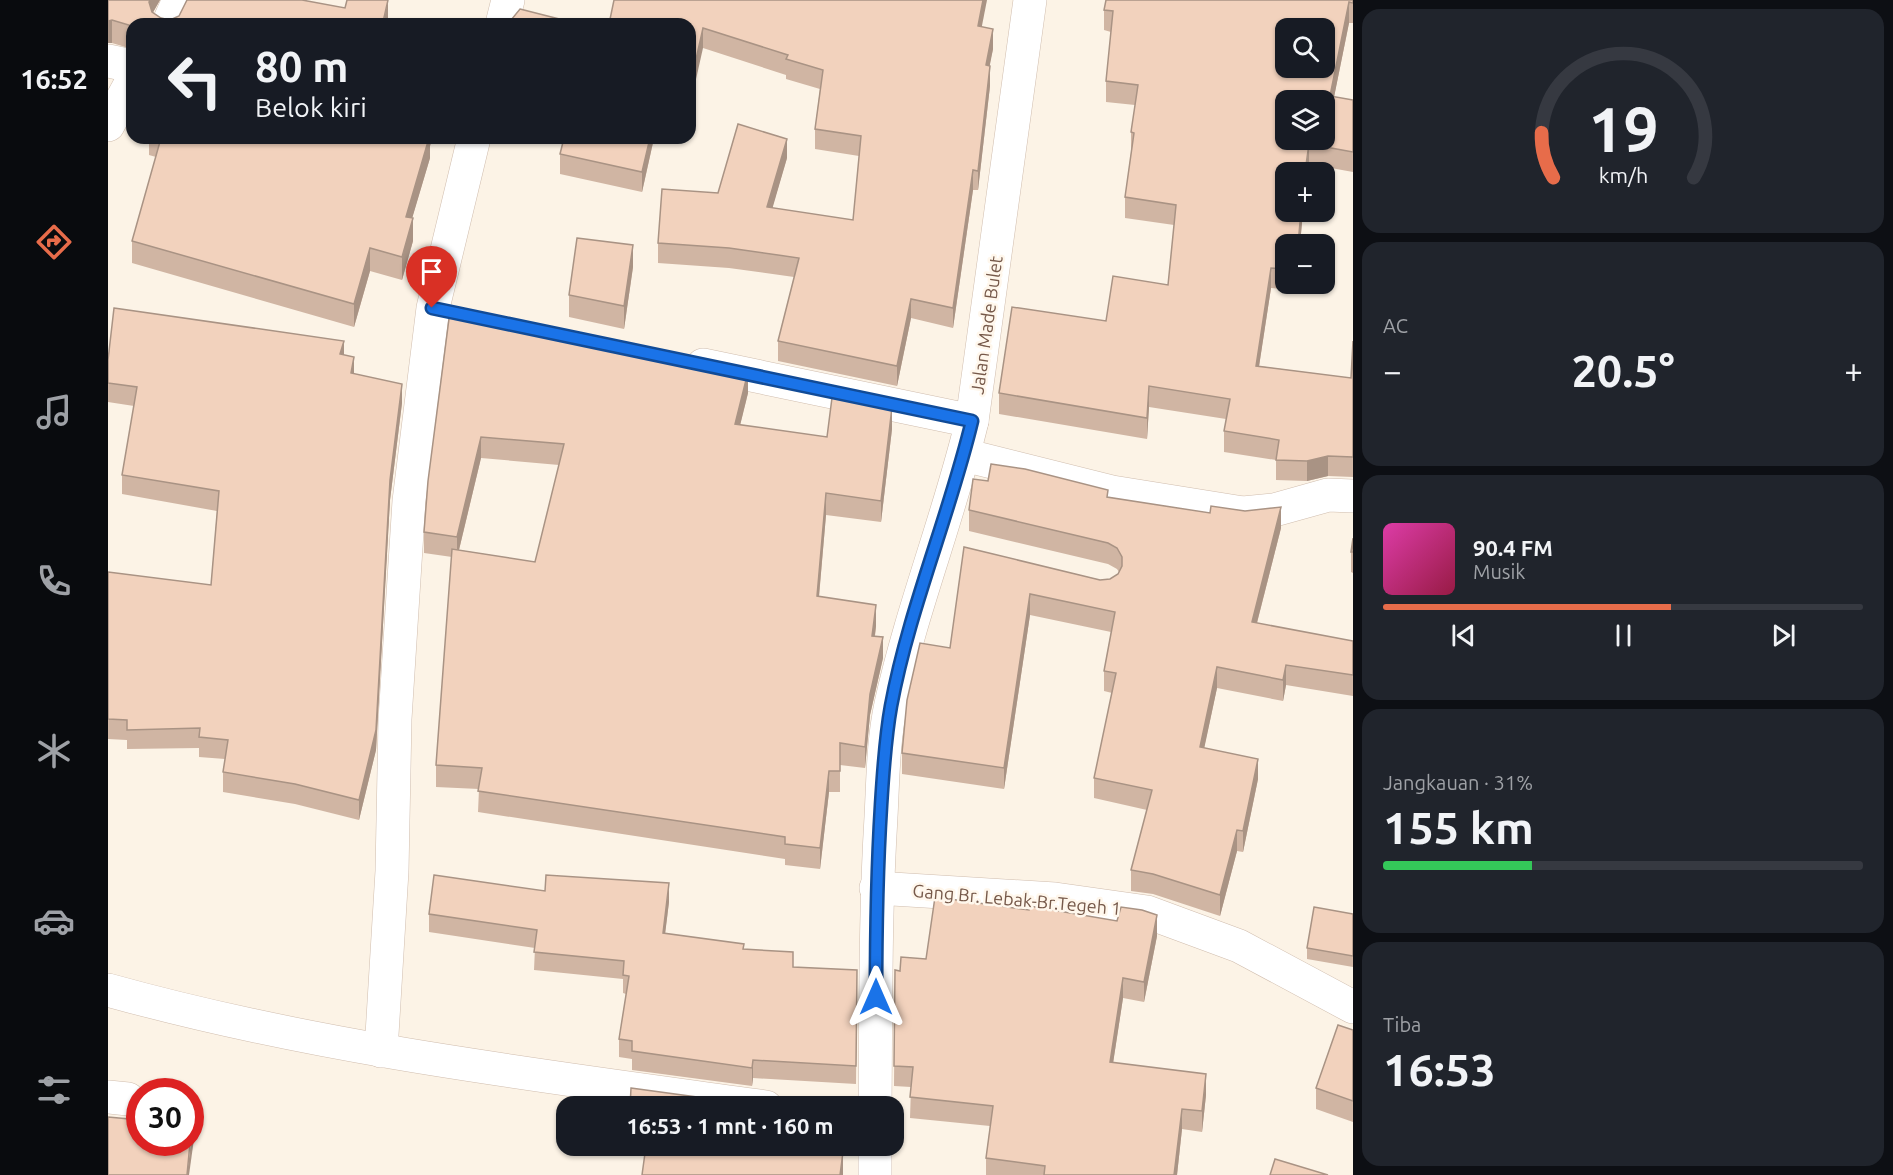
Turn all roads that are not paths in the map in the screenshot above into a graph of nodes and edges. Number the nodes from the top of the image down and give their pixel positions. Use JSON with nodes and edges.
{"nodes":[{"id":1,"x":179,"y":0,"type":"edge"},
{"id":2,"x":508,"y":0,"type":"edge"},
{"id":3,"x":1030,"y":0,"type":"edge"},
{"id":4,"x":171,"y":18,"type":"edge"},
{"id":5,"x":504,"y":18,"type":"edge"},
{"id":6,"x":108,"y":61,"type":"edge"},
{"id":7,"x":126,"y":65,"type":"edge"},
{"id":8,"x":126,"y":92,"type":"edge"},
{"id":9,"x":108,"y":125,"type":"edge"},
{"id":10,"x":473,"y":144,"type":"edge"},
{"id":11,"x":432,"y":308,"type":"junction"},
{"id":12,"x":468,"y":315,"type":"edge"},
{"id":13,"x":679,"y":360,"type":"edge"},
{"id":14,"x":972,"y":421,"type":"junction"},
{"id":15,"x":964,"y":455,"type":"junction"},
{"id":16,"x":1353,"y":495,"type":"edge"},
{"id":17,"x":935,"y":542,"type":"junction"},
{"id":18,"x":969,"y":550,"type":"edge"},
{"id":19,"x":876,"y":888,"type":"junction"},
{"id":20,"x":108,"y":990,"type":"edge"},
{"id":21,"x":1353,"y":1007,"type":"edge"},
{"id":22,"x":381,"y":1051,"type":"junction"},
{"id":23,"x":690,"y":1096,"type":"edge"},
{"id":24,"x":875,"y":1096,"type":"edge"},
{"id":25,"x":875,"y":1156,"type":"edge"},
{"id":26,"x":875,"y":1175,"type":"edge"}],
"edges":[{"from":1,"to":4,"type":"street"},
{"from":2,"to":5,"type":"street"},
{"from":3,"to":14,"type":"street","name":"Jalan Made Bulet"},
{"from":6,"to":7,"type":"street"},
{"from":8,"to":9,"type":"street"},
{"from":10,"to":11,"type":"street"},
{"from":11,"to":12,"type":"street"},
{"from":11,"to":22,"type":"street"},
{"from":13,"to":14,"type":"street"},
{"from":14,"to":15,"type":"street","name":"Jalan Made Bulet"},
{"from":15,"to":16,"type":"street"},
{"from":15,"to":17,"type":"street","name":"Jalan Made Bulet"},
{"from":17,"to":18,"type":"street"},
{"from":17,"to":19,"type":"street","name":"Jalan Made Bulet"},
{"from":19,"to":21,"type":"street","name":"Gang Br. Lebak-Br.Tegeh 1"},
{"from":19,"to":24,"type":"street","name":"Jalan Made Bulet"},
{"from":20,"to":22,"type":"street"},
{"from":22,"to":23,"type":"street"},
{"from":25,"to":26,"type":"street"}]}
